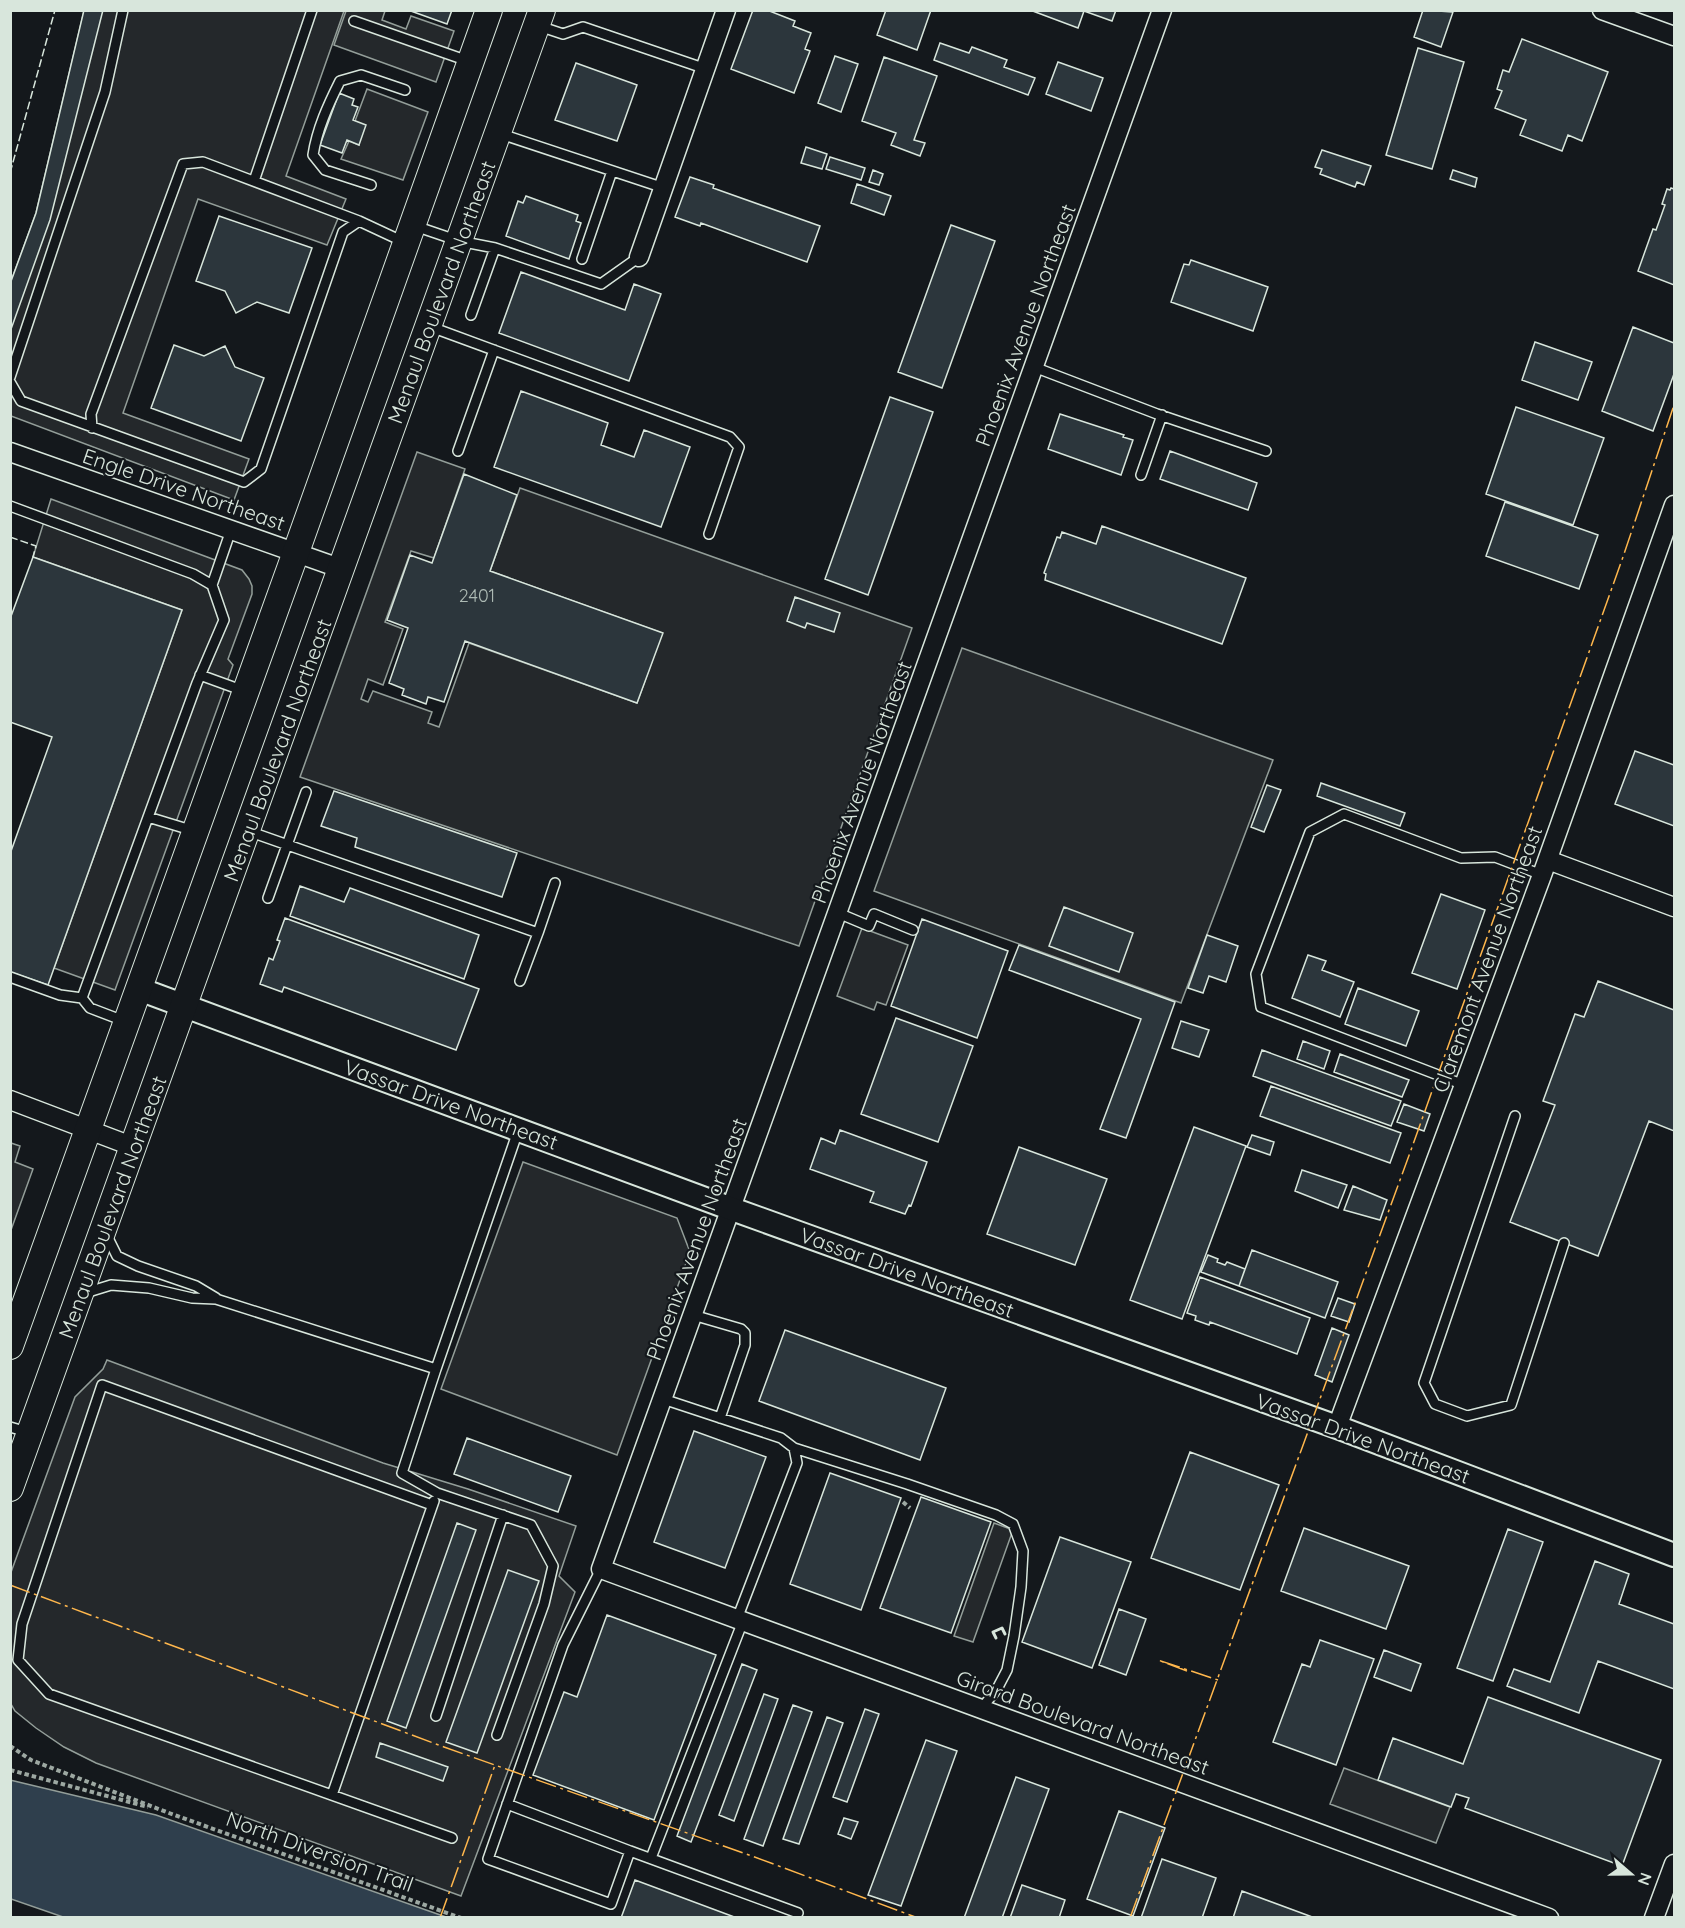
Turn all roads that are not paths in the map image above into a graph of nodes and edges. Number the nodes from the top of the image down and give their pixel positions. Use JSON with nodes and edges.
{"nodes":[{"id":1,"x":123,"y":10,"type":"edge"},
{"id":2,"x":312,"y":10,"type":"edge"},
{"id":3,"x":489,"y":10,"type":"edge"},
{"id":4,"x":726,"y":10,"type":"edge"},
{"id":5,"x":1162,"y":10,"type":"edge"},
{"id":6,"x":1602,"y":10,"type":"edge"},
{"id":7,"x":539,"y":18,"type":"edge"},
{"id":8,"x":354,"y":21,"type":"dead end"},
{"id":9,"x":1674,"y":36,"type":"edge"},
{"id":10,"x":470,"y":62,"type":"junction"},
{"id":11,"x":706,"y":69,"type":"junction"},
{"id":12,"x":405,"y":90,"type":"dead end"},
{"id":13,"x":498,"y":133,"type":"junction"},
{"id":14,"x":612,"y":171,"type":"junction"},
{"id":15,"x":254,"y":181,"type":"junction"},
{"id":16,"x":371,"y":185,"type":"dead end"},
{"id":17,"x":664,"y":188,"type":"junction"},
{"id":18,"x":359,"y":221,"type":"junction"},
{"id":19,"x":409,"y":234,"type":"junction"},
{"id":20,"x":459,"y":241,"type":"junction"},
{"id":21,"x":495,"y":248,"type":"junction"},
{"id":22,"x":639,"y":257,"type":"joint"},
{"id":23,"x":582,"y":259,"type":"dead end"},
{"id":24,"x":471,"y":315,"type":"dead end"},
{"id":25,"x":429,"y":327,"type":"junction"},
{"id":26,"x":494,"y":350,"type":"junction"},
{"id":27,"x":1034,"y":367,"type":"junction"},
{"id":28,"x":10,"y":380,"type":"edge"},
{"id":29,"x":1162,"y":415,"type":"junction"},
{"id":30,"x":92,"y":428,"type":"junction"},
{"id":31,"x":458,"y":451,"type":"dead end"},
{"id":32,"x":1266,"y":451,"type":"dead end"},
{"id":33,"x":10,"y":452,"type":"edge"},
{"id":34,"x":1141,"y":475,"type":"dead end"},
{"id":35,"x":1674,"y":505,"type":"edge"},
{"id":36,"x":10,"y":506,"type":"edge"},
{"id":37,"x":231,"y":530,"type":"junction"},
{"id":38,"x":709,"y":534,"type":"dead end"},
{"id":39,"x":296,"y":552,"type":"junction"},
{"id":40,"x":342,"y":569,"type":"junction"},
{"id":41,"x":212,"y":585,"type":"junction"},
{"id":42,"x":200,"y":675,"type":"junction"},
{"id":43,"x":246,"y":691,"type":"junction"},
{"id":44,"x":306,"y":792,"type":"dead end"},
{"id":45,"x":148,"y":817,"type":"junction"},
{"id":46,"x":248,"y":831,"type":"junction"},
{"id":47,"x":196,"y":832,"type":"junction"},
{"id":48,"x":287,"y":845,"type":"junction"},
{"id":49,"x":1545,"y":868,"type":"junction"},
{"id":50,"x":555,"y":883,"type":"dead end"},
{"id":51,"x":268,"y":898,"type":"dead end"},
{"id":52,"x":1674,"y":907,"type":"edge"},
{"id":53,"x":838,"y":913,"type":"junction"},
{"id":54,"x":913,"y":930,"type":"dead end"},
{"id":55,"x":538,"y":933,"type":"junction"},
{"id":56,"x":10,"y":978,"type":"edge"},
{"id":57,"x":520,"y":981,"type":"dead end"},
{"id":58,"x":139,"y":989,"type":"junction"},
{"id":59,"x":82,"y":998,"type":"junction"},
{"id":60,"x":185,"y":1006,"type":"junction"},
{"id":61,"x":127,"y":1022,"type":"junction"},
{"id":62,"x":1464,"y":1085,"type":"junction"},
{"id":63,"x":10,"y":1100,"type":"edge"},
{"id":64,"x":1515,"y":1116,"type":"dead end"},
{"id":65,"x":88,"y":1130,"type":"junction"},
{"id":66,"x":519,"y":1130,"type":"junction"},
{"id":67,"x":134,"y":1147,"type":"junction"},
{"id":68,"x":732,"y":1209,"type":"junction"},
{"id":69,"x":103,"y":1230,"type":"junction"},
{"id":70,"x":1564,"y":1243,"type":"dead end"},
{"id":71,"x":80,"y":1295,"type":"junction"},
{"id":72,"x":218,"y":1299,"type":"junction"},
{"id":73,"x":693,"y":1315,"type":"junction"},
{"id":74,"x":10,"y":1346,"type":"edge"},
{"id":75,"x":436,"y":1369,"type":"junction"},
{"id":76,"x":663,"y":1399,"type":"junction"},
{"id":77,"x":720,"y":1418,"type":"junction"},
{"id":78,"x":1337,"y":1427,"type":"junction"},
{"id":79,"x":20,"y":1430,"type":"edge"},
{"id":80,"x":794,"y":1448,"type":"junction"},
{"id":81,"x":10,"y":1488,"type":"edge"},
{"id":82,"x":437,"y":1493,"type":"junction"},
{"id":83,"x":432,"y":1505,"type":"junction"},
{"id":84,"x":503,"y":1515,"type":"junction"},
{"id":85,"x":1674,"y":1555,"type":"edge"},
{"id":86,"x":601,"y":1569,"type":"junction"},
{"id":87,"x":740,"y":1620,"type":"junction"},
{"id":88,"x":981,"y":1709,"type":"junction"},
{"id":89,"x":436,"y":1716,"type":"dead end"},
{"id":90,"x":497,"y":1735,"type":"dead end"},
{"id":91,"x":332,"y":1795,"type":"junction"},
{"id":92,"x":507,"y":1804,"type":"junction"},
{"id":93,"x":452,"y":1838,"type":"dead end"},
{"id":94,"x":630,"y":1851,"type":"junction"},
{"id":95,"x":651,"y":1858,"type":"junction"},
{"id":96,"x":1674,"y":1864,"type":"edge"},
{"id":97,"x":798,"y":1913,"type":"dead end"},
{"id":98,"x":1549,"y":1917,"type":"edge"},
{"id":99,"x":1654,"y":1917,"type":"edge"}],
"edges":[{"from":1,"to":28,"type":"lane"},
{"from":2,"to":15,"type":"lane"},
{"from":3,"to":10,"type":"main road"},
{"from":4,"to":11,"type":"street"},
{"from":5,"to":27,"type":"street","name":"Phoenix Avenue Northeast"},
{"from":6,"to":9,"type":"street"},
{"from":7,"to":11,"type":"lane"},
{"from":7,"to":13,"type":"main road","name":"Menaul Boulevard Northeast"},
{"from":8,"to":10,"type":"lane"},
{"from":10,"to":19,"type":"main road"},
{"from":11,"to":17,"type":"street"},
{"from":12,"to":16,"type":"lane"},
{"from":13,"to":14,"type":"lane"},
{"from":13,"to":20,"type":"main road","name":"Menaul Boulevard Northeast"},
{"from":14,"to":17,"type":"lane"},
{"from":14,"to":23,"type":"lane"},
{"from":15,"to":18,"type":"lane"},
{"from":15,"to":30,"type":"lane"},
{"from":17,"to":22,"type":"street"},
{"from":18,"to":19,"type":"lane"},
{"from":18,"to":30,"type":"lane"},
{"from":19,"to":20,"type":"lane"},
{"from":19,"to":39,"type":"main road"},
{"from":20,"to":21,"type":"lane"},
{"from":20,"to":25,"type":"main road","name":"Menaul Boulevard Northeast"},
{"from":21,"to":22,"type":"lane"},
{"from":21,"to":24,"type":"lane"},
{"from":25,"to":26,"type":"lane"},
{"from":25,"to":40,"type":"main road","name":"Menaul Boulevard Northeast"},
{"from":26,"to":31,"type":"lane"},
{"from":26,"to":38,"type":"lane"},
{"from":27,"to":29,"type":"lane"},
{"from":27,"to":53,"type":"street","name":"Phoenix Avenue Northeast"},
{"from":28,"to":30,"type":"lane"},
{"from":29,"to":32,"type":"lane"},
{"from":29,"to":34,"type":"lane"},
{"from":33,"to":37,"type":"street","name":"Engle Drive Northeast"},
{"from":35,"to":49,"type":"street","name":"Claremont Avenue Northeast"},
{"from":36,"to":41,"type":"lane"},
{"from":37,"to":39,"type":"street","name":"Engle Drive Northeast"},
{"from":37,"to":41,"type":"lane"},
{"from":39,"to":40,"type":"street","name":"Engle Drive Northeast"},
{"from":39,"to":43,"type":"main road"},
{"from":40,"to":46,"type":"main road","name":"Menaul Boulevard Northeast"},
{"from":41,"to":42,"type":"lane"},
{"from":42,"to":43,"type":"lane"},
{"from":42,"to":45,"type":"lane"},
{"from":43,"to":47,"type":"main road"},
{"from":44,"to":48,"type":"lane"},
{"from":45,"to":47,"type":"lane"},
{"from":45,"to":59,"type":"lane"},
{"from":46,"to":48,"type":"lane"},
{"from":46,"to":60,"type":"main road","name":"Menaul Boulevard Northeast"},
{"from":47,"to":58,"type":"main road"},
{"from":48,"to":51,"type":"lane"},
{"from":48,"to":55,"type":"lane"},
{"from":49,"to":52,"type":"street"},
{"from":49,"to":62,"type":"street","name":"Claremont Avenue Northeast"},
{"from":49,"to":62,"type":"lane"},
{"from":50,"to":55,"type":"lane"},
{"from":53,"to":54,"type":"lane"},
{"from":53,"to":68,"type":"street","name":"Phoenix Avenue Northeast"},
{"from":55,"to":57,"type":"lane"},
{"from":56,"to":59,"type":"lane"},
{"from":58,"to":60,"type":"street","name":"Vassar Drive Northeast"},
{"from":58,"to":61,"type":"main road"},
{"from":59,"to":61,"type":"lane"},
{"from":60,"to":66,"type":"street","name":"Vassar Drive Northeast"},
{"from":60,"to":67,"type":"main road","name":"Menaul Boulevard Northeast"},
{"from":61,"to":65,"type":"main road"},
{"from":62,"to":78,"type":"street","name":"Claremont Avenue Northeast"},
{"from":63,"to":65,"type":"street"},
{"from":64,"to":70,"type":"lane"},
{"from":65,"to":67,"type":"street"},
{"from":65,"to":74,"type":"main road"},
{"from":66,"to":68,"type":"street","name":"Vassar Drive Northeast"},
{"from":66,"to":75,"type":"lane"},
{"from":67,"to":69,"type":"main road","name":"Menaul Boulevard Northeast"},
{"from":68,"to":73,"type":"street","name":"Phoenix Avenue Northeast"},
{"from":68,"to":78,"type":"street","name":"Vassar Drive Northeast"},
{"from":69,"to":71,"type":"main road","name":"Menaul Boulevard Northeast"},
{"from":69,"to":72,"type":"lane"},
{"from":71,"to":72,"type":"lane"},
{"from":71,"to":79,"type":"main road","name":"Menaul Boulevard Northeast"},
{"from":72,"to":75,"type":"lane"},
{"from":73,"to":76,"type":"street","name":"Phoenix Avenue Northeast"},
{"from":73,"to":77,"type":"lane"},
{"from":75,"to":82,"type":"lane"},
{"from":76,"to":77,"type":"lane"},
{"from":76,"to":86,"type":"street","name":"Phoenix Avenue Northeast"},
{"from":77,"to":80,"type":"lane"},
{"from":78,"to":85,"type":"street","name":"Vassar Drive Northeast"},
{"from":79,"to":81,"type":"main road","name":"Menaul Boulevard Northeast"},
{"from":80,"to":87,"type":"lane"},
{"from":80,"to":88,"type":"lane"},
{"from":82,"to":83,"type":"lane"},
{"from":82,"to":84,"type":"lane"},
{"from":83,"to":91,"type":"lane"},
{"from":83,"to":91,"type":"lane"},
{"from":84,"to":89,"type":"lane"},
{"from":84,"to":90,"type":"lane"},
{"from":86,"to":87,"type":"street","name":"Girard Boulevard Northeast"},
{"from":86,"to":92,"type":"lane"},
{"from":87,"to":88,"type":"street","name":"Girard Boulevard Northeast"},
{"from":87,"to":95,"type":"lane"},
{"from":88,"to":98,"type":"street","name":"Girard Boulevard Northeast"},
{"from":91,"to":93,"type":"lane"},
{"from":92,"to":94,"type":"lane"},
{"from":92,"to":94,"type":"lane"},
{"from":94,"to":95,"type":"lane"},
{"from":95,"to":97,"type":"lane"},
{"from":96,"to":99,"type":"street"}]}
